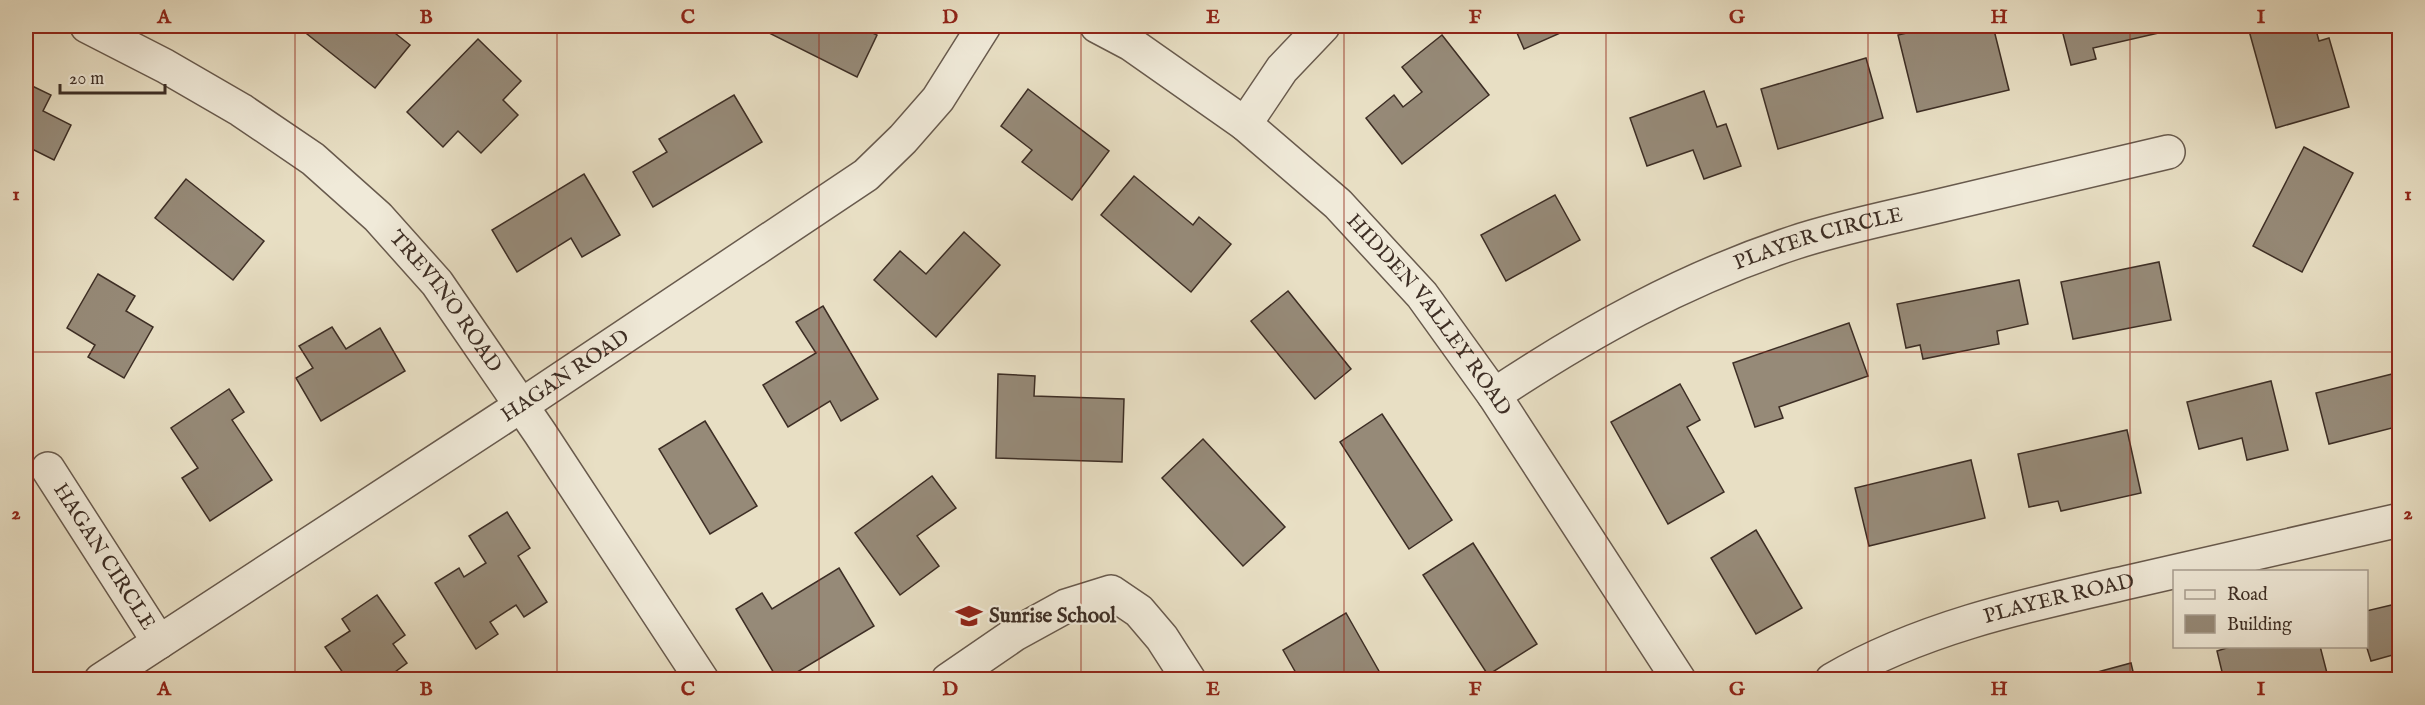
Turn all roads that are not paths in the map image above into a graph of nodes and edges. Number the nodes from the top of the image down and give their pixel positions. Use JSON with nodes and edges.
{"nodes":[{"id":1,"x":87,"y":26,"type":"edge"},
{"id":2,"x":984,"y":26,"type":"edge"},
{"id":3,"x":1097,"y":26,"type":"edge"},
{"id":4,"x":1323,"y":26,"type":"edge"},
{"id":5,"x":1245,"y":124,"type":"junction"},
{"id":6,"x":2168,"y":152,"type":"dead end"},
{"id":7,"x":1494,"y":395,"type":"junction"},
{"id":8,"x":522,"y":405,"type":"junction"},
{"id":9,"x":48,"y":469,"type":"dead end"},
{"id":10,"x":2400,"y":520,"type":"edge"},
{"id":11,"x":2182,"y":570,"type":"edge"},
{"id":12,"x":2173,"y":572,"type":"edge"},
{"id":13,"x":159,"y":642,"type":"junction"},
{"id":14,"x":101,"y":680,"type":"edge"},
{"id":15,"x":702,"y":680,"type":"edge"},
{"id":16,"x":948,"y":680,"type":"edge"},
{"id":17,"x":1189,"y":680,"type":"edge"},
{"id":18,"x":1679,"y":680,"type":"edge"},
{"id":19,"x":1832,"y":680,"type":"edge"}],
"edges":[{"from":1,"to":8,"type":"street","name":"TREVINO ROAD"},
{"from":2,"to":8,"type":"street","name":"HAGAN ROAD"},
{"from":3,"to":5,"type":"street","name":"HIDDEN VALLEY ROAD"},
{"from":4,"to":5,"type":"street"},
{"from":5,"to":7,"type":"street","name":"HIDDEN VALLEY ROAD"},
{"from":6,"to":7,"type":"street","name":"PLAYER CIRCLE"},
{"from":7,"to":18,"type":"street","name":"HIDDEN VALLEY ROAD"},
{"from":8,"to":13,"type":"street","name":"HAGAN ROAD"},
{"from":8,"to":15,"type":"street","name":"TREVINO ROAD"},
{"from":9,"to":13,"type":"street","name":"HAGAN CIRCLE"},
{"from":10,"to":11,"type":"street","name":"PLAYER ROAD"},
{"from":12,"to":19,"type":"street","name":"PLAYER ROAD"},
{"from":13,"to":14,"type":"street","name":"HAGAN ROAD"},
{"from":16,"to":17,"type":"street"}]}
